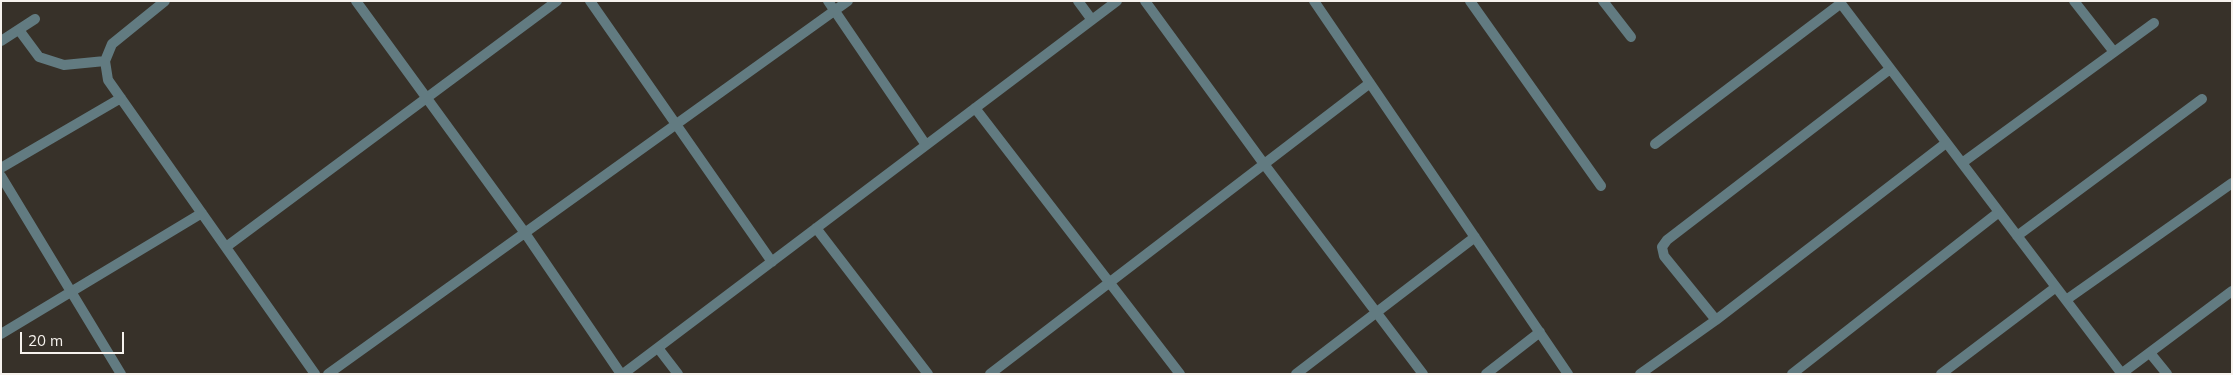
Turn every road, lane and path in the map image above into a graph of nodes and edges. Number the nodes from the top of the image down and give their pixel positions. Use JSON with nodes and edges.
{"nodes":[{"id":1,"x":165,"y":1,"type":"edge"},
{"id":2,"x":356,"y":1,"type":"edge"},
{"id":3,"x":557,"y":1,"type":"edge"},
{"id":4,"x":590,"y":1,"type":"edge"},
{"id":5,"x":828,"y":1,"type":"edge"},
{"id":6,"x":848,"y":1,"type":"edge"},
{"id":7,"x":1078,"y":1,"type":"edge"},
{"id":8,"x":1118,"y":1,"type":"edge"},
{"id":9,"x":1145,"y":1,"type":"edge"},
{"id":10,"x":1314,"y":1,"type":"edge"},
{"id":11,"x":1470,"y":1,"type":"edge"},
{"id":12,"x":1604,"y":1,"type":"edge"},
{"id":13,"x":2074,"y":1,"type":"edge"},
{"id":14,"x":1840,"y":2,"type":"edge"},
{"id":15,"x":834,"y":11,"type":"junction"},
{"id":16,"x":35,"y":20,"type":"dead end"},
{"id":17,"x":1092,"y":20,"type":"junction"},
{"id":18,"x":2154,"y":24,"type":"dead end"},
{"id":19,"x":19,"y":30,"type":"junction"},
{"id":20,"x":1631,"y":37,"type":"dead end"},
{"id":21,"x":1,"y":41,"type":"edge"},
{"id":22,"x":2114,"y":52,"type":"junction"},
{"id":23,"x":105,"y":61,"type":"junction"},
{"id":24,"x":1890,"y":69,"type":"junction"},
{"id":25,"x":1370,"y":84,"type":"junction"},
{"id":26,"x":121,"y":98,"type":"junction"},
{"id":27,"x":426,"y":98,"type":"junction"},
{"id":28,"x":2202,"y":99,"type":"dead end"},
{"id":29,"x":975,"y":108,"type":"junction"},
{"id":30,"x":676,"y":124,"type":"junction"},
{"id":31,"x":1946,"y":143,"type":"junction"},
{"id":32,"x":1654,"y":144,"type":"dead end"},
{"id":33,"x":926,"y":145,"type":"junction"},
{"id":34,"x":1962,"y":163,"type":"junction"},
{"id":35,"x":1264,"y":164,"type":"junction"},
{"id":36,"x":1,"y":168,"type":"edge"},
{"id":37,"x":1,"y":176,"type":"edge"},
{"id":38,"x":2232,"y":183,"type":"edge"},
{"id":39,"x":1601,"y":186,"type":"dead end"},
{"id":40,"x":1999,"y":212,"type":"junction"},
{"id":41,"x":202,"y":213,"type":"junction"},
{"id":42,"x":816,"y":228,"type":"junction"},
{"id":43,"x":524,"y":232,"type":"junction"},
{"id":44,"x":2017,"y":236,"type":"junction"},
{"id":45,"x":1475,"y":237,"type":"junction"},
{"id":46,"x":226,"y":246,"type":"junction"},
{"id":47,"x":772,"y":262,"type":"junction"},
{"id":48,"x":1110,"y":282,"type":"junction"},
{"id":49,"x":2056,"y":287,"type":"junction"},
{"id":50,"x":72,"y":291,"type":"junction"},
{"id":51,"x":2232,"y":291,"type":"edge"},
{"id":52,"x":2066,"y":300,"type":"junction"},
{"id":53,"x":1377,"y":312,"type":"junction"},
{"id":54,"x":1716,"y":320,"type":"junction"},
{"id":55,"x":1540,"y":332,"type":"junction"},
{"id":56,"x":1,"y":334,"type":"edge"},
{"id":57,"x":658,"y":348,"type":"junction"},
{"id":58,"x":2150,"y":352,"type":"junction"},
{"id":59,"x":121,"y":374,"type":"edge"},
{"id":60,"x":315,"y":374,"type":"edge"},
{"id":61,"x":328,"y":374,"type":"edge"},
{"id":62,"x":622,"y":374,"type":"edge"},
{"id":63,"x":678,"y":374,"type":"edge"},
{"id":64,"x":928,"y":374,"type":"edge"},
{"id":65,"x":990,"y":374,"type":"edge"},
{"id":66,"x":1180,"y":374,"type":"edge"},
{"id":67,"x":1296,"y":374,"type":"edge"},
{"id":68,"x":1423,"y":374,"type":"edge"},
{"id":69,"x":1486,"y":374,"type":"edge"},
{"id":70,"x":1568,"y":374,"type":"edge"},
{"id":71,"x":1640,"y":374,"type":"edge"},
{"id":72,"x":1792,"y":374,"type":"edge"},
{"id":73,"x":1941,"y":374,"type":"edge"},
{"id":74,"x":2122,"y":374,"type":"edge"},
{"id":75,"x":2167,"y":374,"type":"edge"}],
"edges":[{"from":1,"to":23,"type":"street"},
{"from":2,"to":27,"type":"street"},
{"from":3,"to":27,"type":"street"},
{"from":4,"to":30,"type":"street"},
{"from":5,"to":15,"type":"street"},
{"from":6,"to":15,"type":"street"},
{"from":7,"to":17,"type":"street"},
{"from":8,"to":17,"type":"street"},
{"from":9,"to":35,"type":"street"},
{"from":10,"to":25,"type":"street"},
{"from":11,"to":39,"type":"street"},
{"from":12,"to":20,"type":"street"},
{"from":13,"to":22,"type":"street"},
{"from":14,"to":24,"type":"street"},
{"from":14,"to":32,"type":"street"},
{"from":15,"to":30,"type":"street"},
{"from":15,"to":33,"type":"street"},
{"from":16,"to":19,"type":"street"},
{"from":17,"to":29,"type":"street"},
{"from":18,"to":22,"type":"street"},
{"from":19,"to":21,"type":"street"},
{"from":19,"to":23,"type":"street"},
{"from":22,"to":34,"type":"street"},
{"from":23,"to":26,"type":"street"},
{"from":24,"to":31,"type":"street"},
{"from":24,"to":54,"type":"street"},
{"from":25,"to":35,"type":"street"},
{"from":25,"to":45,"type":"street"},
{"from":26,"to":36,"type":"street"},
{"from":26,"to":41,"type":"street"},
{"from":27,"to":43,"type":"street"},
{"from":27,"to":46,"type":"street"},
{"from":28,"to":44,"type":"street"},
{"from":29,"to":33,"type":"street"},
{"from":29,"to":48,"type":"street"},
{"from":30,"to":43,"type":"street"},
{"from":30,"to":47,"type":"street"},
{"from":31,"to":34,"type":"street"},
{"from":31,"to":54,"type":"street"},
{"from":33,"to":42,"type":"street"},
{"from":34,"to":40,"type":"street"},
{"from":35,"to":48,"type":"street"},
{"from":35,"to":53,"type":"street"},
{"from":37,"to":50,"type":"street"},
{"from":38,"to":52,"type":"street"},
{"from":40,"to":44,"type":"street"},
{"from":40,"to":72,"type":"street"},
{"from":41,"to":46,"type":"street"},
{"from":41,"to":50,"type":"street"},
{"from":42,"to":47,"type":"street"},
{"from":42,"to":64,"type":"street"},
{"from":43,"to":61,"type":"street"},
{"from":43,"to":62,"type":"street"},
{"from":44,"to":49,"type":"street"},
{"from":45,"to":53,"type":"street"},
{"from":45,"to":55,"type":"street"},
{"from":46,"to":60,"type":"street"},
{"from":47,"to":57,"type":"street"},
{"from":48,"to":65,"type":"street"},
{"from":48,"to":66,"type":"street"},
{"from":49,"to":52,"type":"street"},
{"from":49,"to":73,"type":"street"},
{"from":50,"to":56,"type":"street"},
{"from":50,"to":59,"type":"street"},
{"from":51,"to":58,"type":"street"},
{"from":52,"to":74,"type":"street"},
{"from":53,"to":67,"type":"street"},
{"from":53,"to":68,"type":"street"},
{"from":54,"to":71,"type":"street"},
{"from":55,"to":69,"type":"street"},
{"from":55,"to":70,"type":"street"},
{"from":57,"to":62,"type":"street"},
{"from":57,"to":63,"type":"street"},
{"from":58,"to":74,"type":"street"},
{"from":58,"to":75,"type":"street"}]}
